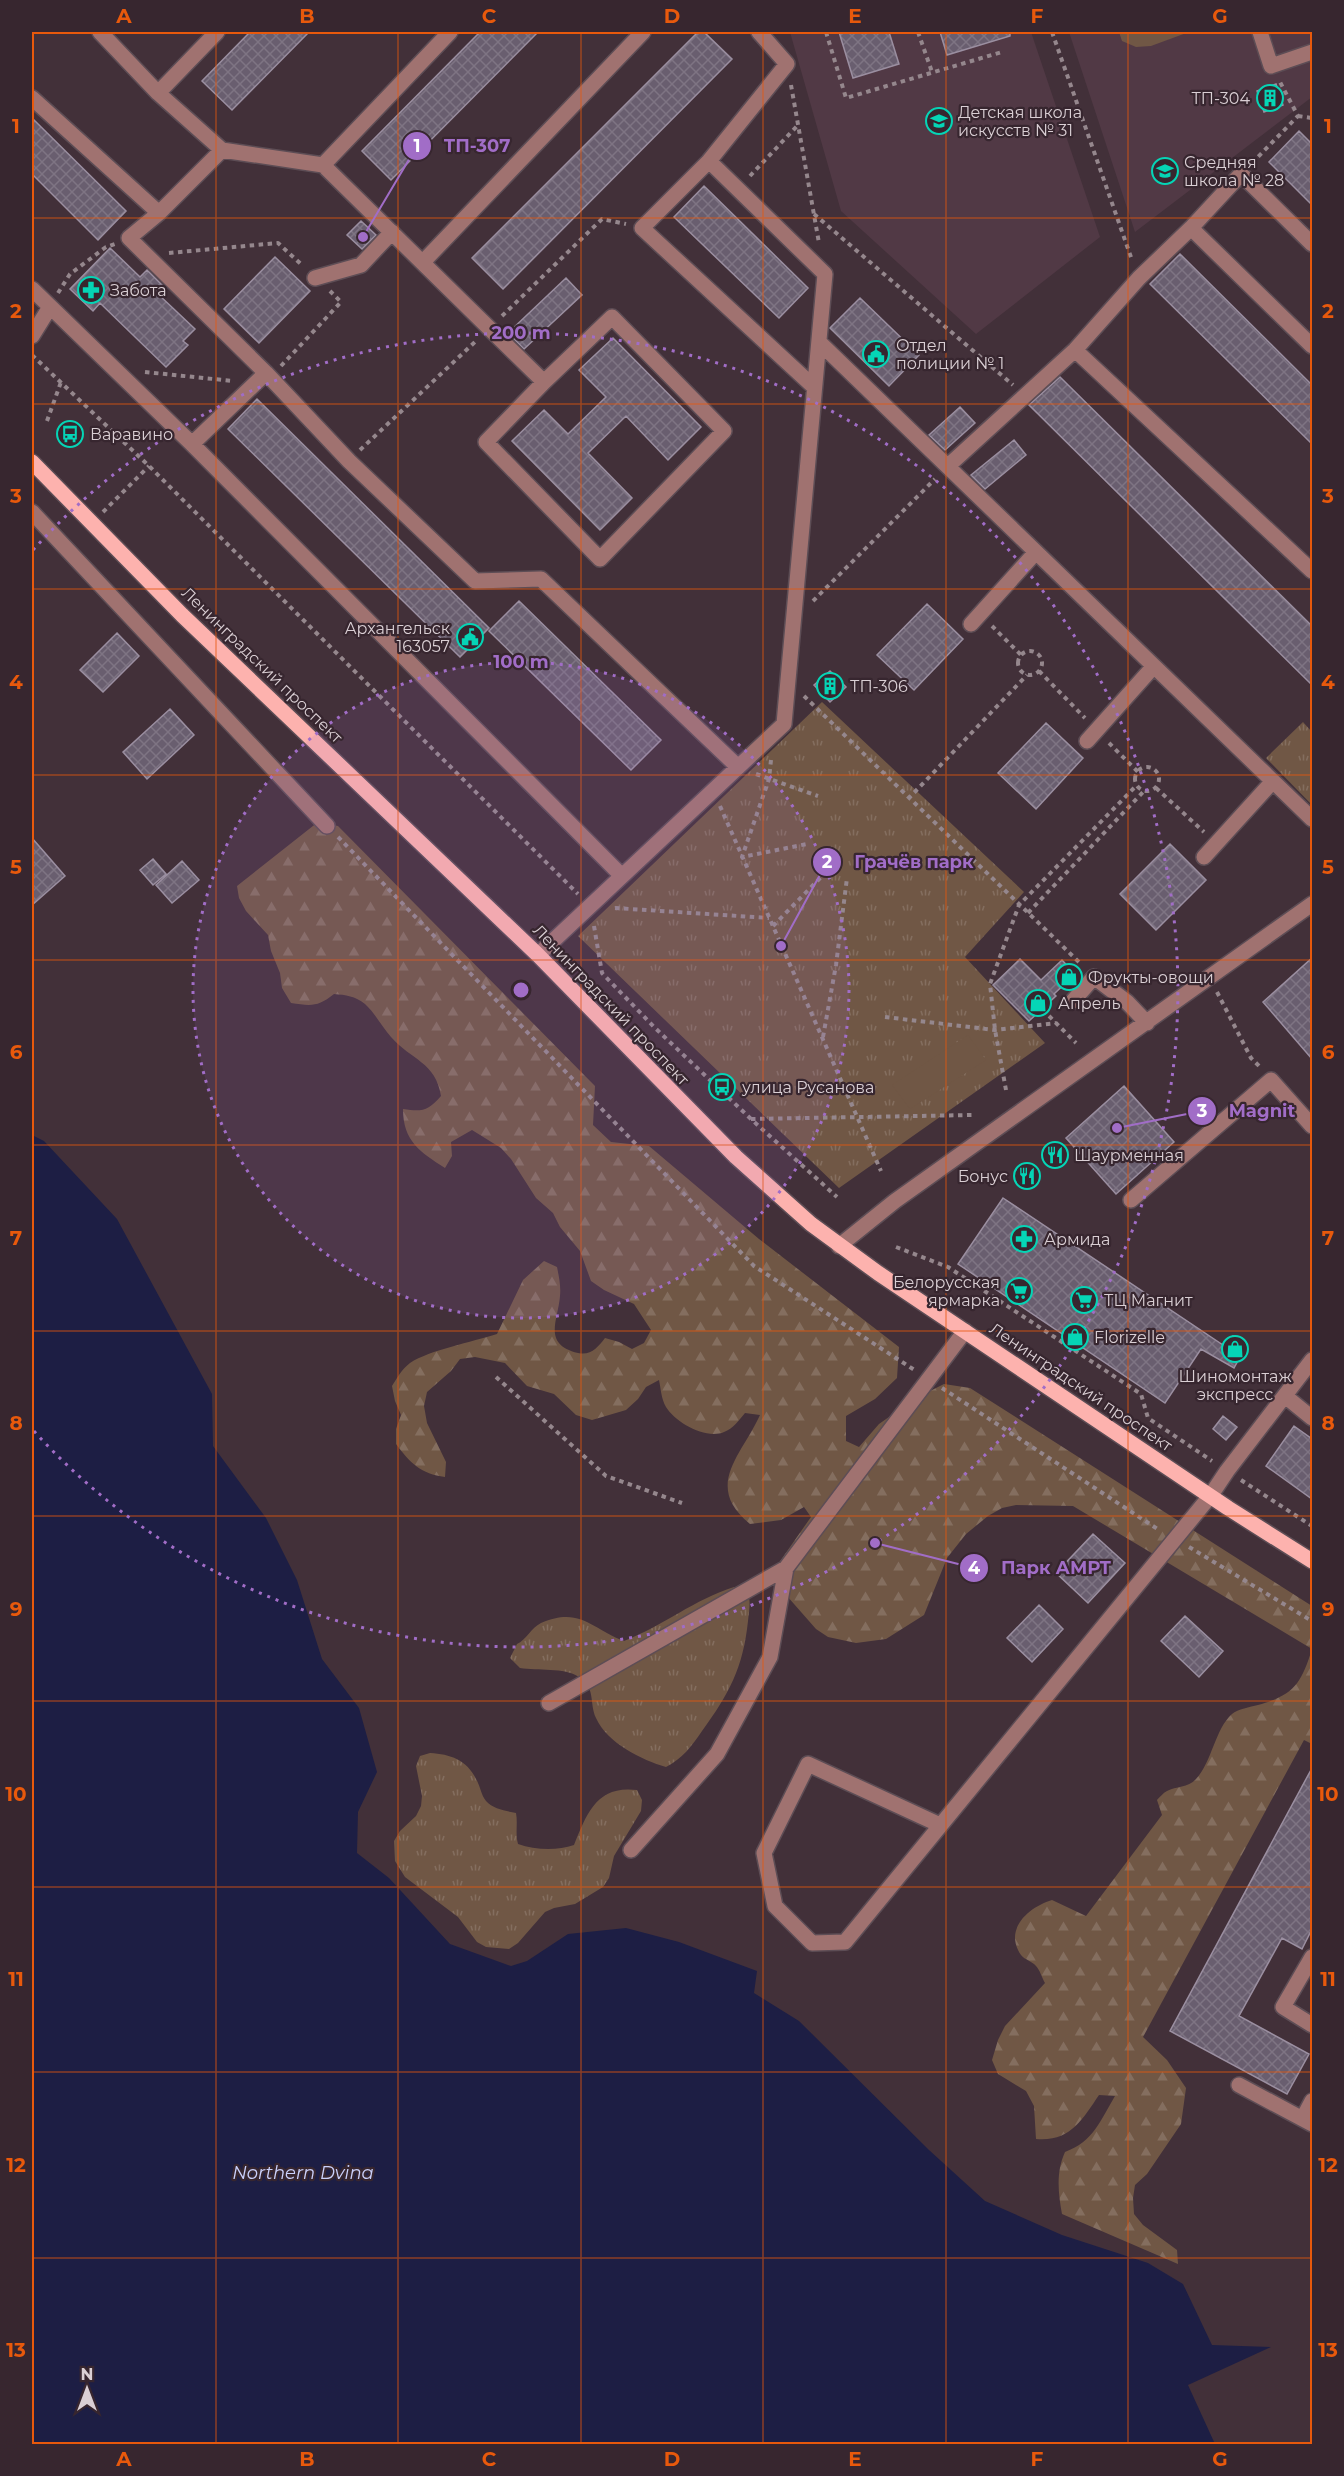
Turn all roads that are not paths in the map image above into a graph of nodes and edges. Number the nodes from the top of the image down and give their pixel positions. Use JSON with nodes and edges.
{"nodes":[{"id":1,"x":100,"y":32,"type":"edge"},
{"id":2,"x":217,"y":32,"type":"edge"},
{"id":3,"x":450,"y":32,"type":"edge"},
{"id":4,"x":643,"y":32,"type":"edge"},
{"id":5,"x":759,"y":32,"type":"edge"},
{"id":6,"x":1260,"y":32,"type":"edge"},
{"id":7,"x":1312,"y":52,"type":"edge"},
{"id":8,"x":158,"y":93,"type":"junction"},
{"id":9,"x":32,"y":98,"type":"edge"},
{"id":10,"x":222,"y":150,"type":"junction"},
{"id":11,"x":709,"y":161,"type":"junction"},
{"id":12,"x":323,"y":165,"type":"junction"},
{"id":13,"x":159,"y":213,"type":"junction"},
{"id":14,"x":1191,"y":228,"type":"junction"},
{"id":15,"x":392,"y":232,"type":"junction"},
{"id":16,"x":1312,"y":244,"type":"edge"},
{"id":17,"x":423,"y":262,"type":"junction"},
{"id":18,"x":315,"y":278,"type":"road end"},
{"id":19,"x":32,"y":289,"type":"edge"},
{"id":20,"x":50,"y":307,"type":"junction"},
{"id":21,"x":32,"y":336,"type":"edge"},
{"id":22,"x":819,"y":342,"type":"junction"},
{"id":23,"x":1312,"y":346,"type":"edge"},
{"id":24,"x":1075,"y":350,"type":"junction"},
{"id":25,"x":263,"y":378,"type":"junction"},
{"id":26,"x":543,"y":382,"type":"junction"},
{"id":27,"x":814,"y":387,"type":"junction"},
{"id":28,"x":192,"y":444,"type":"junction"},
{"id":29,"x":32,"y":465,"type":"edge"},
{"id":30,"x":948,"y":466,"type":"junction"},
{"id":31,"x":32,"y":512,"type":"edge"},
{"id":32,"x":1036,"y":552,"type":"junction"},
{"id":33,"x":1312,"y":571,"type":"edge"},
{"id":34,"x":976,"y":619,"type":"road end"},
{"id":35,"x":1154,"y":666,"type":"junction"},
{"id":36,"x":1087,"y":741,"type":"dead end"},
{"id":37,"x":738,"y":767,"type":"junction"},
{"id":38,"x":1273,"y":781,"type":"junction"},
{"id":39,"x":1312,"y":819,"type":"edge"},
{"id":40,"x":327,"y":826,"type":"road end"},
{"id":41,"x":1204,"y":857,"type":"dead end"},
{"id":42,"x":622,"y":876,"type":"junction"},
{"id":43,"x":1312,"y":904,"type":"edge"},
{"id":44,"x":538,"y":955,"type":"junction"},
{"id":45,"x":1073,"y":1001,"type":"dead end"},
{"id":46,"x":1147,"y":1023,"type":"junction"},
{"id":47,"x":1312,"y":1125,"type":"edge"},
{"id":48,"x":1131,"y":1200,"type":"dead end"},
{"id":49,"x":839,"y":1246,"type":"junction"},
{"id":50,"x":965,"y":1331,"type":"junction"},
{"id":51,"x":1312,"y":1360,"type":"edge"},
{"id":52,"x":1285,"y":1396,"type":"junction"},
{"id":53,"x":1312,"y":1418,"type":"edge"},
{"id":54,"x":1211,"y":1495,"type":"junction"},
{"id":55,"x":1312,"y":1561,"type":"edge"},
{"id":56,"x":786,"y":1568,"type":"junction"},
{"id":57,"x":549,"y":1703,"type":"dead end"},
{"id":58,"x":940,"y":1825,"type":"junction"},
{"id":59,"x":631,"y":1850,"type":"dead end"},
{"id":60,"x":1312,"y":1957,"type":"edge"},
{"id":61,"x":1312,"y":2025,"type":"edge"},
{"id":62,"x":1239,"y":2085,"type":"dead end"},
{"id":63,"x":1312,"y":2101,"type":"edge"},
{"id":64,"x":1308,"y":2121,"type":"edge"}],
"edges":[{"from":1,"to":8,"type":"street"},
{"from":2,"to":8,"type":"street"},
{"from":3,"to":12,"type":"street"},
{"from":4,"to":17,"type":"street"},
{"from":5,"to":11,"type":"street"},
{"from":6,"to":7,"type":"street"},
{"from":8,"to":10,"type":"street"},
{"from":9,"to":13,"type":"street"},
{"from":10,"to":12,"type":"street"},
{"from":10,"to":13,"type":"street"},
{"from":11,"to":22,"type":"street"},
{"from":11,"to":27,"type":"street"},
{"from":12,"to":15,"type":"street"},
{"from":13,"to":25,"type":"street"},
{"from":14,"to":16,"type":"street"},
{"from":14,"to":23,"type":"street"},
{"from":14,"to":24,"type":"street"},
{"from":15,"to":17,"type":"street"},
{"from":15,"to":18,"type":"street"},
{"from":17,"to":26,"type":"street"},
{"from":19,"to":20,"type":"street"},
{"from":20,"to":21,"type":"street"},
{"from":20,"to":28,"type":"street"},
{"from":22,"to":27,"type":"street"},
{"from":22,"to":30,"type":"street"},
{"from":24,"to":30,"type":"street"},
{"from":24,"to":33,"type":"street"},
{"from":25,"to":28,"type":"street"},
{"from":25,"to":37,"type":"street"},
{"from":26,"to":26,"type":"street"},
{"from":27,"to":37,"type":"street"},
{"from":28,"to":42,"type":"street"},
{"from":29,"to":44,"type":"main road","name":"Ленинградский проспект"},
{"from":30,"to":32,"type":"street"},
{"from":31,"to":40,"type":"street"},
{"from":32,"to":34,"type":"street"},
{"from":32,"to":35,"type":"street"},
{"from":35,"to":36,"type":"street"},
{"from":35,"to":38,"type":"street"},
{"from":37,"to":42,"type":"street"},
{"from":38,"to":39,"type":"street"},
{"from":38,"to":41,"type":"street"},
{"from":42,"to":44,"type":"street"},
{"from":43,"to":46,"type":"street"},
{"from":44,"to":49,"type":"main road","name":"Ленинградский проспект"},
{"from":45,"to":46,"type":"street"},
{"from":46,"to":49,"type":"street"},
{"from":47,"to":48,"type":"street"},
{"from":49,"to":50,"type":"main road","name":"Ленинградский проспект"},
{"from":50,"to":54,"type":"main road","name":"Ленинградский проспект"},
{"from":50,"to":56,"type":"street"},
{"from":51,"to":52,"type":"street"},
{"from":52,"to":53,"type":"street"},
{"from":52,"to":54,"type":"street"},
{"from":54,"to":55,"type":"main road","name":"Ленинградский проспект"},
{"from":54,"to":58,"type":"street"},
{"from":56,"to":57,"type":"street"},
{"from":56,"to":59,"type":"street"},
{"from":58,"to":58,"type":"street"},
{"from":60,"to":61,"type":"street"},
{"from":62,"to":64,"type":"street"},
{"from":63,"to":64,"type":"street"}]}
